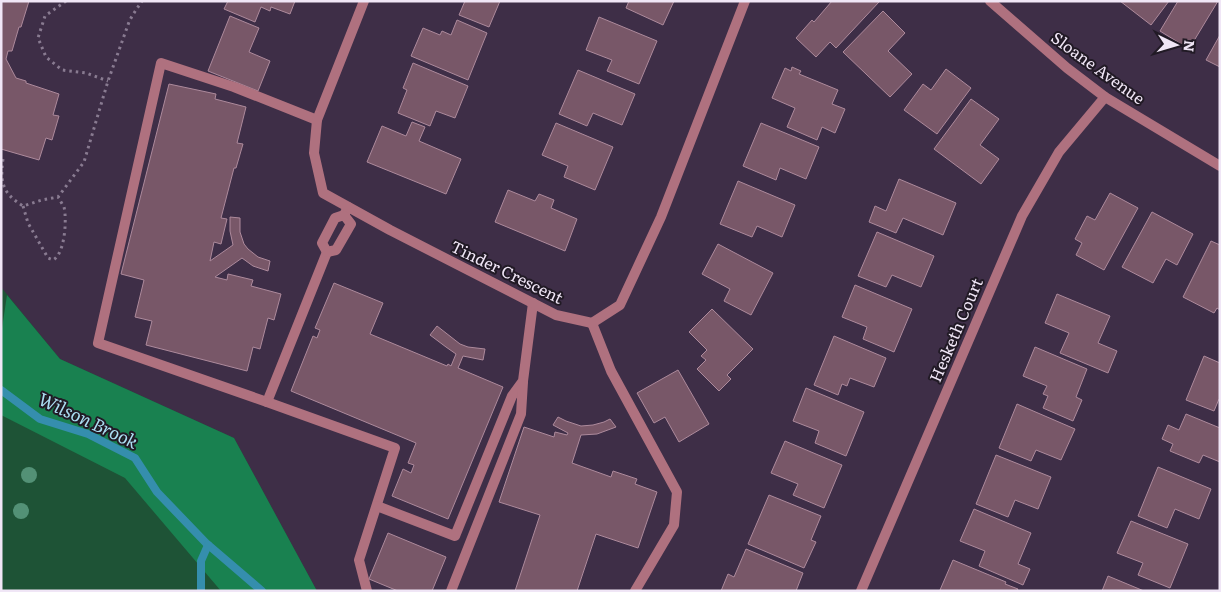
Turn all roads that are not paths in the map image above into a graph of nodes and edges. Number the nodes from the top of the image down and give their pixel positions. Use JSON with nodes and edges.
{"nodes":[{"id":1,"x":364,"y":1,"type":"edge"},
{"id":2,"x":745,"y":1,"type":"edge"},
{"id":3,"x":990,"y":1,"type":"edge"},
{"id":4,"x":1105,"y":97,"type":"junction"},
{"id":5,"x":317,"y":120,"type":"junction"},
{"id":6,"x":1220,"y":166,"type":"edge"},
{"id":7,"x":346,"y":211,"type":"junction"},
{"id":8,"x":327,"y":252,"type":"junction"},
{"id":9,"x":533,"y":303,"type":"junction"},
{"id":10,"x":592,"y":323,"type":"junction"},
{"id":11,"x":523,"y":381,"type":"junction"},
{"id":12,"x":267,"y":402,"type":"junction"},
{"id":13,"x":377,"y":506,"type":"junction"},
{"id":14,"x":367,"y":591,"type":"edge"},
{"id":15,"x":451,"y":591,"type":"edge"},
{"id":16,"x":635,"y":591,"type":"edge"},
{"id":17,"x":861,"y":591,"type":"edge"}],
"edges":[{"from":1,"to":5,"type":"street","name":"Tinder Crescent"},
{"from":2,"to":10,"type":"street"},
{"from":3,"to":4,"type":"street","name":"Sloane Avenue"},
{"from":4,"to":6,"type":"street","name":"Sloane Avenue"},
{"from":4,"to":17,"type":"street","name":"Hesketh Court"},
{"from":5,"to":7,"type":"street","name":"Tinder Crescent"},
{"from":5,"to":12,"type":"street"},
{"from":7,"to":8,"type":"street"},
{"from":7,"to":8,"type":"street"},
{"from":7,"to":9,"type":"street","name":"Tinder Crescent"},
{"from":8,"to":12,"type":"street"},
{"from":9,"to":10,"type":"street","name":"Tinder Crescent"},
{"from":9,"to":11,"type":"street"},
{"from":10,"to":16,"type":"street"},
{"from":11,"to":13,"type":"street"},
{"from":11,"to":15,"type":"street"},
{"from":12,"to":13,"type":"street"},
{"from":13,"to":14,"type":"street"}]}
